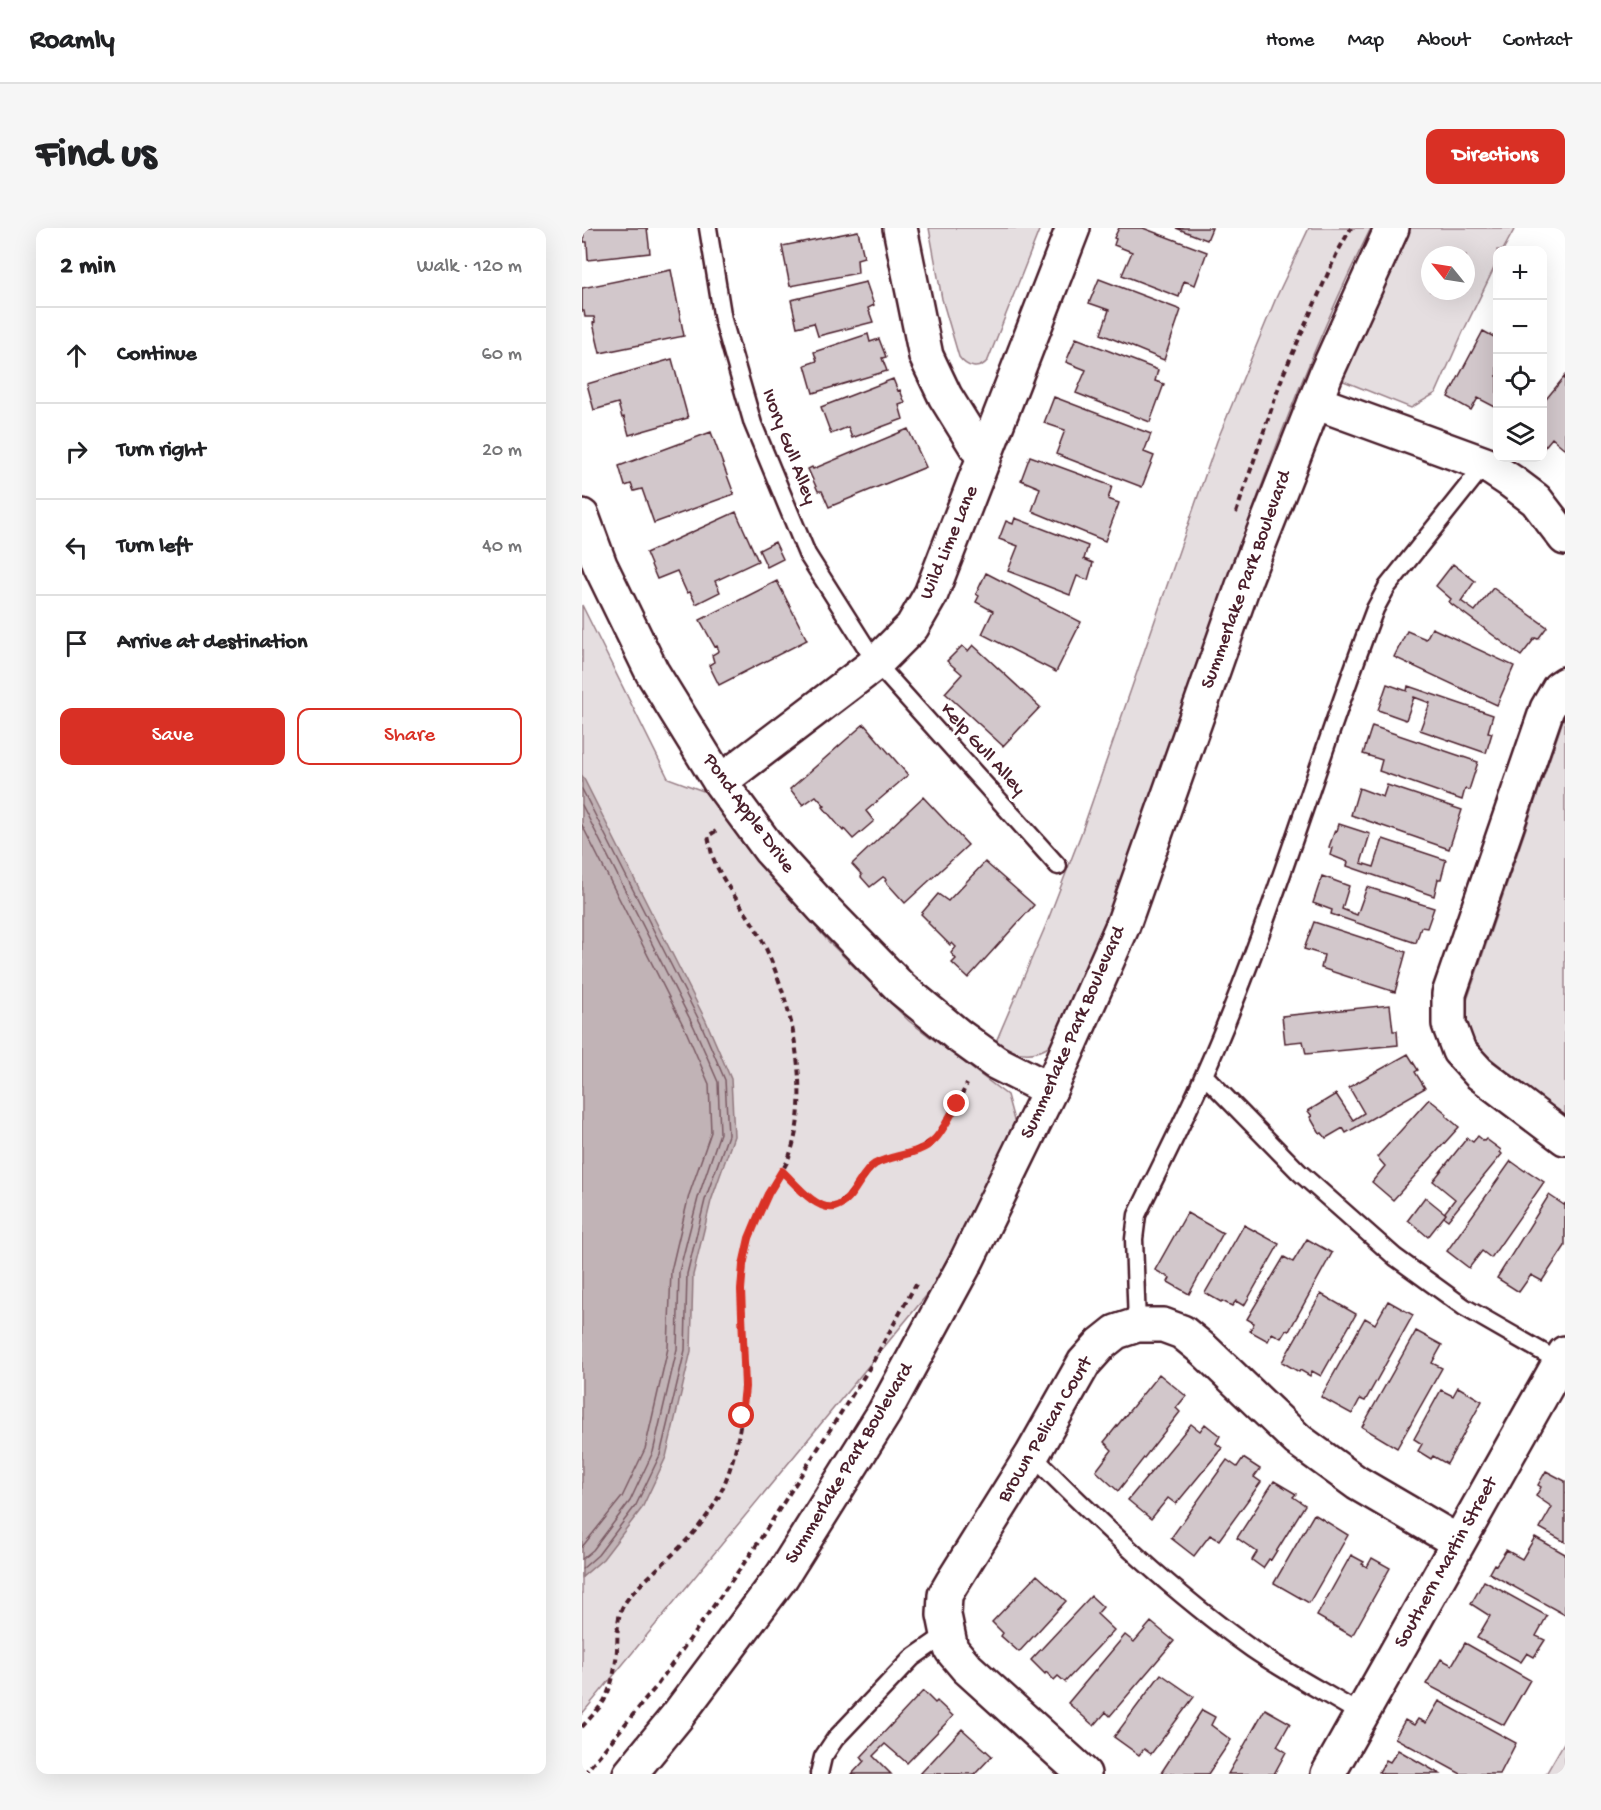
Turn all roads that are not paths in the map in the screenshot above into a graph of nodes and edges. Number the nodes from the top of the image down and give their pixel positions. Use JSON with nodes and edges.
{"nodes":[{"id":1,"x":708,"y":228,"type":"edge"},
{"id":2,"x":900,"y":228,"type":"edge"},
{"id":3,"x":1073,"y":228,"type":"edge"},
{"id":4,"x":1392,"y":228,"type":"edge"},
{"id":5,"x":1315,"y":402,"type":"junction"},
{"id":6,"x":984,"y":459,"type":"junction"},
{"id":7,"x":1485,"y":464,"type":"junction"},
{"id":8,"x":582,"y":516,"type":"edge"},
{"id":9,"x":1565,"y":538,"type":"edge"},
{"id":10,"x":876,"y":663,"type":"junction"},
{"id":11,"x":1565,"y":684,"type":"edge"},
{"id":12,"x":720,"y":782,"type":"junction"},
{"id":13,"x":1058,"y":866,"type":"dead end"},
{"id":14,"x":1204,"y":1075,"type":"junction"},
{"id":15,"x":1050,"y":1090,"type":"junction"},
{"id":16,"x":1565,"y":1138,"type":"edge"},
{"id":17,"x":1137,"y":1324,"type":"junction"},
{"id":18,"x":1562,"y":1358,"type":"edge"},
{"id":19,"x":1032,"y":1455,"type":"junction"},
{"id":20,"x":1458,"y":1542,"type":"junction"},
{"id":21,"x":948,"y":1633,"type":"junction"},
{"id":22,"x":1362,"y":1715,"type":"junction"},
{"id":23,"x":630,"y":1774,"type":"edge"},
{"id":24,"x":819,"y":1774,"type":"edge"},
{"id":25,"x":1084,"y":1774,"type":"edge"},
{"id":26,"x":1328,"y":1774,"type":"edge"}],
"edges":[{"from":1,"to":10,"type":"lane","name":"Ivory Gull Alley"},
{"from":2,"to":6,"type":"street"},
{"from":3,"to":6,"type":"street","name":"Wild Lime Lane"},
{"from":4,"to":5,"type":"street","name":"Summerlake Park Boulevard"},
{"from":5,"to":7,"type":"street"},
{"from":5,"to":15,"type":"street","name":"Summerlake Park Boulevard"},
{"from":6,"to":10,"type":"street","name":"Wild Lime Lane"},
{"from":7,"to":9,"type":"street"},
{"from":7,"to":14,"type":"lane"},
{"from":8,"to":12,"type":"street","name":"Pond Apple Drive"},
{"from":10,"to":12,"type":"street","name":"Wild Lime Lane"},
{"from":10,"to":13,"type":"lane","name":"Kelp Gull Alley"},
{"from":11,"to":16,"type":"street"},
{"from":12,"to":15,"type":"street","name":"Pond Apple Drive"},
{"from":14,"to":17,"type":"lane"},
{"from":14,"to":18,"type":"lane"},
{"from":15,"to":23,"type":"street","name":"Summerlake Park Boulevard"},
{"from":17,"to":19,"type":"street","name":"Brown Pelican Court"},
{"from":17,"to":20,"type":"street","name":"Brown Pelican Court"},
{"from":18,"to":20,"type":"street","name":"Southern Martin Street"},
{"from":19,"to":21,"type":"street","name":"Brown Pelican Court"},
{"from":19,"to":22,"type":"lane"},
{"from":20,"to":22,"type":"street","name":"Southern Martin Street"},
{"from":21,"to":24,"type":"lane"},
{"from":21,"to":25,"type":"street","name":"Brown Pelican Court"},
{"from":22,"to":26,"type":"street","name":"Southern Martin Street"}]}
